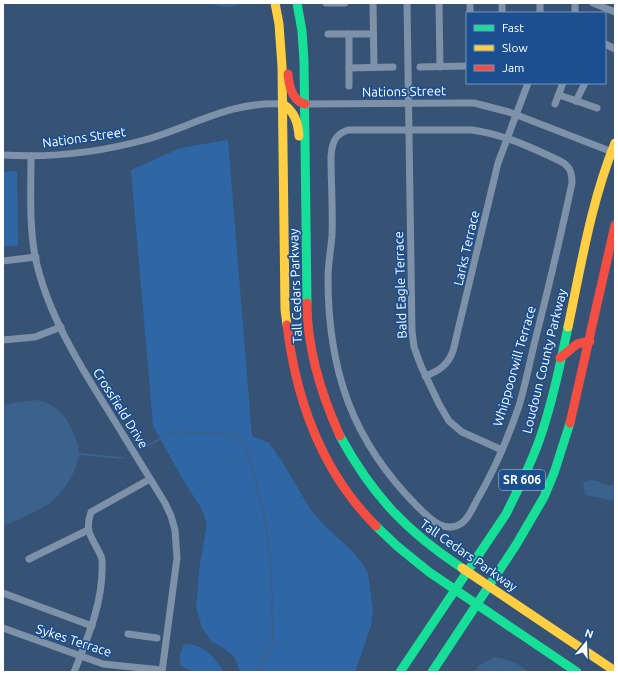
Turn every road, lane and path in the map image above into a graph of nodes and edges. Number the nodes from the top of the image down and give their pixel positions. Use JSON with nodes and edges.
{"nodes":[{"id":1,"x":275,"y":3,"type":"edge"},
{"id":2,"x":297,"y":3,"type":"edge"},
{"id":3,"x":326,"y":3,"type":"edge"},
{"id":4,"x":345,"y":3,"type":"edge"},
{"id":5,"x":373,"y":3,"type":"edge"},
{"id":6,"x":407,"y":3,"type":"edge"},
{"id":7,"x":439,"y":3,"type":"edge"},
{"id":8,"x":593,"y":3,"type":"edge"},
{"id":9,"x":615,"y":12,"type":"edge"},
{"id":10,"x":328,"y":34,"type":"dead end"},
{"id":11,"x":349,"y":34,"type":"junction"},
{"id":12,"x":373,"y":34,"type":"junction"},
{"id":13,"x":281,"y":42,"type":"junction"},
{"id":14,"x":606,"y":44,"type":"edge"},
{"id":15,"x":615,"y":49,"type":"edge"},
{"id":16,"x":466,"y":66,"type":"edge"},
{"id":17,"x":374,"y":67,"type":"junction"},
{"id":18,"x":393,"y":67,"type":"dead end"},
{"id":19,"x":420,"y":67,"type":"dead end"},
{"id":20,"x":440,"y":67,"type":"junction"},
{"id":21,"x":349,"y":68,"type":"junction"},
{"id":22,"x":528,"y":84,"type":"edge"},
{"id":23,"x":563,"y":84,"type":"edge"},
{"id":24,"x":584,"y":84,"type":"edge"},
{"id":25,"x":350,"y":86,"type":"dead end"},
{"id":26,"x":559,"y":95,"type":"junction"},
{"id":27,"x":576,"y":101,"type":"junction"},
{"id":28,"x":282,"y":104,"type":"junction"},
{"id":29,"x":304,"y":104,"type":"junction"},
{"id":30,"x":408,"y":104,"type":"junction"},
{"id":31,"x":555,"y":104,"type":"dead end"},
{"id":32,"x":597,"y":108,"type":"dead end"},
{"id":33,"x":516,"y":114,"type":"junction"},
{"id":34,"x":409,"y":130,"type":"junction"},
{"id":35,"x":508,"y":139,"type":"junction"},
{"id":36,"x":615,"y":143,"type":"edge"},
{"id":37,"x":613,"y":153,"type":"edge"},
{"id":38,"x":3,"y":155,"type":"edge"},
{"id":39,"x":31,"y":156,"type":"junction"},
{"id":40,"x":305,"y":161,"type":"junction"},
{"id":41,"x":615,"y":225,"type":"edge"},
{"id":42,"x":36,"y":257,"type":"junction"},
{"id":43,"x":3,"y":261,"type":"edge"},
{"id":44,"x":61,"y":328,"type":"junction"},
{"id":45,"x":3,"y":340,"type":"edge"},
{"id":46,"x":590,"y":341,"type":"junction"},
{"id":47,"x":560,"y":358,"type":"junction"},
{"id":48,"x":425,"y":376,"type":"junction"},
{"id":49,"x":502,"y":450,"type":"junction"},
{"id":50,"x":150,"y":479,"type":"junction"},
{"id":51,"x":88,"y":530,"type":"junction"},
{"id":52,"x":29,"y":559,"type":"dead end"},
{"id":53,"x":468,"y":572,"type":"junction"},
{"id":54,"x":489,"y":586,"type":"junction"},
{"id":55,"x":455,"y":589,"type":"junction"},
{"id":56,"x":3,"y":593,"type":"edge"},
{"id":57,"x":477,"y":604,"type":"junction"},
{"id":58,"x":92,"y":626,"type":"junction"},
{"id":59,"x":3,"y":628,"type":"edge"},
{"id":60,"x":128,"y":634,"type":"dead end"},
{"id":61,"x":157,"y":638,"type":"dead end"},
{"id":62,"x":80,"y":657,"type":"junction"},
{"id":63,"x":162,"y":671,"type":"edge"},
{"id":64,"x":615,"y":671,"type":"edge"},
{"id":65,"x":74,"y":672,"type":"edge"},
{"id":66,"x":400,"y":672,"type":"edge"},
{"id":67,"x":432,"y":672,"type":"edge"},
{"id":68,"x":578,"y":672,"type":"edge"}],
"edges":[{"from":1,"to":13,"type":"main road","name":"Tall Cedars Parkway"},
{"from":2,"to":29,"type":"main road","name":"Tall Cedars Parkway"},
{"from":3,"to":4,"type":"street"},
{"from":5,"to":12,"type":"street"},
{"from":6,"to":30,"type":"street","name":"Bald Eagle Terrace"},
{"from":7,"to":20,"type":"street"},
{"from":8,"to":9,"type":"street"},
{"from":10,"to":11,"type":"street"},
{"from":11,"to":12,"type":"street"},
{"from":11,"to":21,"type":"street"},
{"from":12,"to":17,"type":"street"},
{"from":13,"to":28,"type":"main road","name":"Tall Cedars Parkway"},
{"from":13,"to":29,"type":"main road"},
{"from":14,"to":15,"type":"street"},
{"from":16,"to":20,"type":"street"},
{"from":17,"to":18,"type":"street"},
{"from":17,"to":21,"type":"street"},
{"from":19,"to":20,"type":"street"},
{"from":21,"to":25,"type":"street"},
{"from":22,"to":33,"type":"street","name":"Larks Terrace"},
{"from":23,"to":26,"type":"street"},
{"from":24,"to":27,"type":"street"},
{"from":26,"to":27,"type":"street"},
{"from":26,"to":31,"type":"street"},
{"from":27,"to":32,"type":"street"},
{"from":28,"to":39,"type":"street","name":"Nations Street"},
{"from":28,"to":40,"type":"main road"},
{"from":28,"to":55,"type":"main road","name":"Tall Cedars Parkway"},
{"from":29,"to":30,"type":"street","name":"Nations Street"},
{"from":29,"to":40,"type":"main road","name":"Tall Cedars Parkway"},
{"from":30,"to":33,"type":"street","name":"Nations Street"},
{"from":30,"to":34,"type":"street","name":"Bald Eagle Terrace"},
{"from":33,"to":35,"type":"street","name":"Larks Terrace"},
{"from":33,"to":37,"type":"street","name":"Nations Street"},
{"from":34,"to":35,"type":"street","name":"Whippoorwill Terrace"},
{"from":34,"to":48,"type":"street","name":"Bald Eagle Terrace"},
{"from":34,"to":49,"type":"street","name":"Whippoorwill Terrace"},
{"from":35,"to":48,"type":"street","name":"Larks Terrace"},
{"from":35,"to":49,"type":"street","name":"Whippoorwill Terrace"},
{"from":36,"to":37,"type":"main road","name":"Loudoun County Parkway","number":"SR 606"},
{"from":37,"to":47,"type":"main road","name":"Loudoun County Parkway","number":"SR 606"},
{"from":38,"to":39,"type":"street","name":"Nations Street"},
{"from":39,"to":42,"type":"street","name":"Crossfield Drive"},
{"from":40,"to":53,"type":"main road","name":"Tall Cedars Parkway"},
{"from":41,"to":46,"type":"main road","number":"SR 606"},
{"from":42,"to":43,"type":"street"},
{"from":42,"to":44,"type":"street","name":"Crossfield Drive"},
{"from":44,"to":45,"type":"street"},
{"from":44,"to":50,"type":"street","name":"Crossfield Drive"},
{"from":46,"to":47,"type":"main road"},
{"from":46,"to":54,"type":"main road","number":"SR 606"},
{"from":47,"to":53,"type":"main road","name":"Loudoun County Parkway","number":"SR 606"},
{"from":48,"to":49,"type":"street","name":"Bald Eagle Terrace"},
{"from":50,"to":51,"type":"street"},
{"from":50,"to":63,"type":"street","name":"Crossfield Drive"},
{"from":51,"to":52,"type":"street"},
{"from":51,"to":58,"type":"street"},
{"from":53,"to":54,"type":"main road","name":"Tall Cedars Parkway"},
{"from":53,"to":55,"type":"main road","name":"Loudoun County Parkway","number":"SR 606"},
{"from":54,"to":57,"type":"main road","number":"SR 606"},
{"from":54,"to":64,"type":"main road","name":"Tall Cedars Parkway"},
{"from":55,"to":57,"type":"main road","name":"Tall Cedars Parkway"},
{"from":55,"to":66,"type":"main road","name":"Loudoun County Parkway","number":"SR 606"},
{"from":56,"to":58,"type":"street"},
{"from":57,"to":67,"type":"main road","number":"SR 606"},
{"from":57,"to":68,"type":"main road","name":"Tall Cedars Parkway"},
{"from":58,"to":62,"type":"street"},
{"from":59,"to":62,"type":"street","name":"Sykes Terrace"},
{"from":60,"to":61,"type":"street"},
{"from":62,"to":63,"type":"street","name":"Sykes Terrace"},
{"from":62,"to":65,"type":"street"}]}
